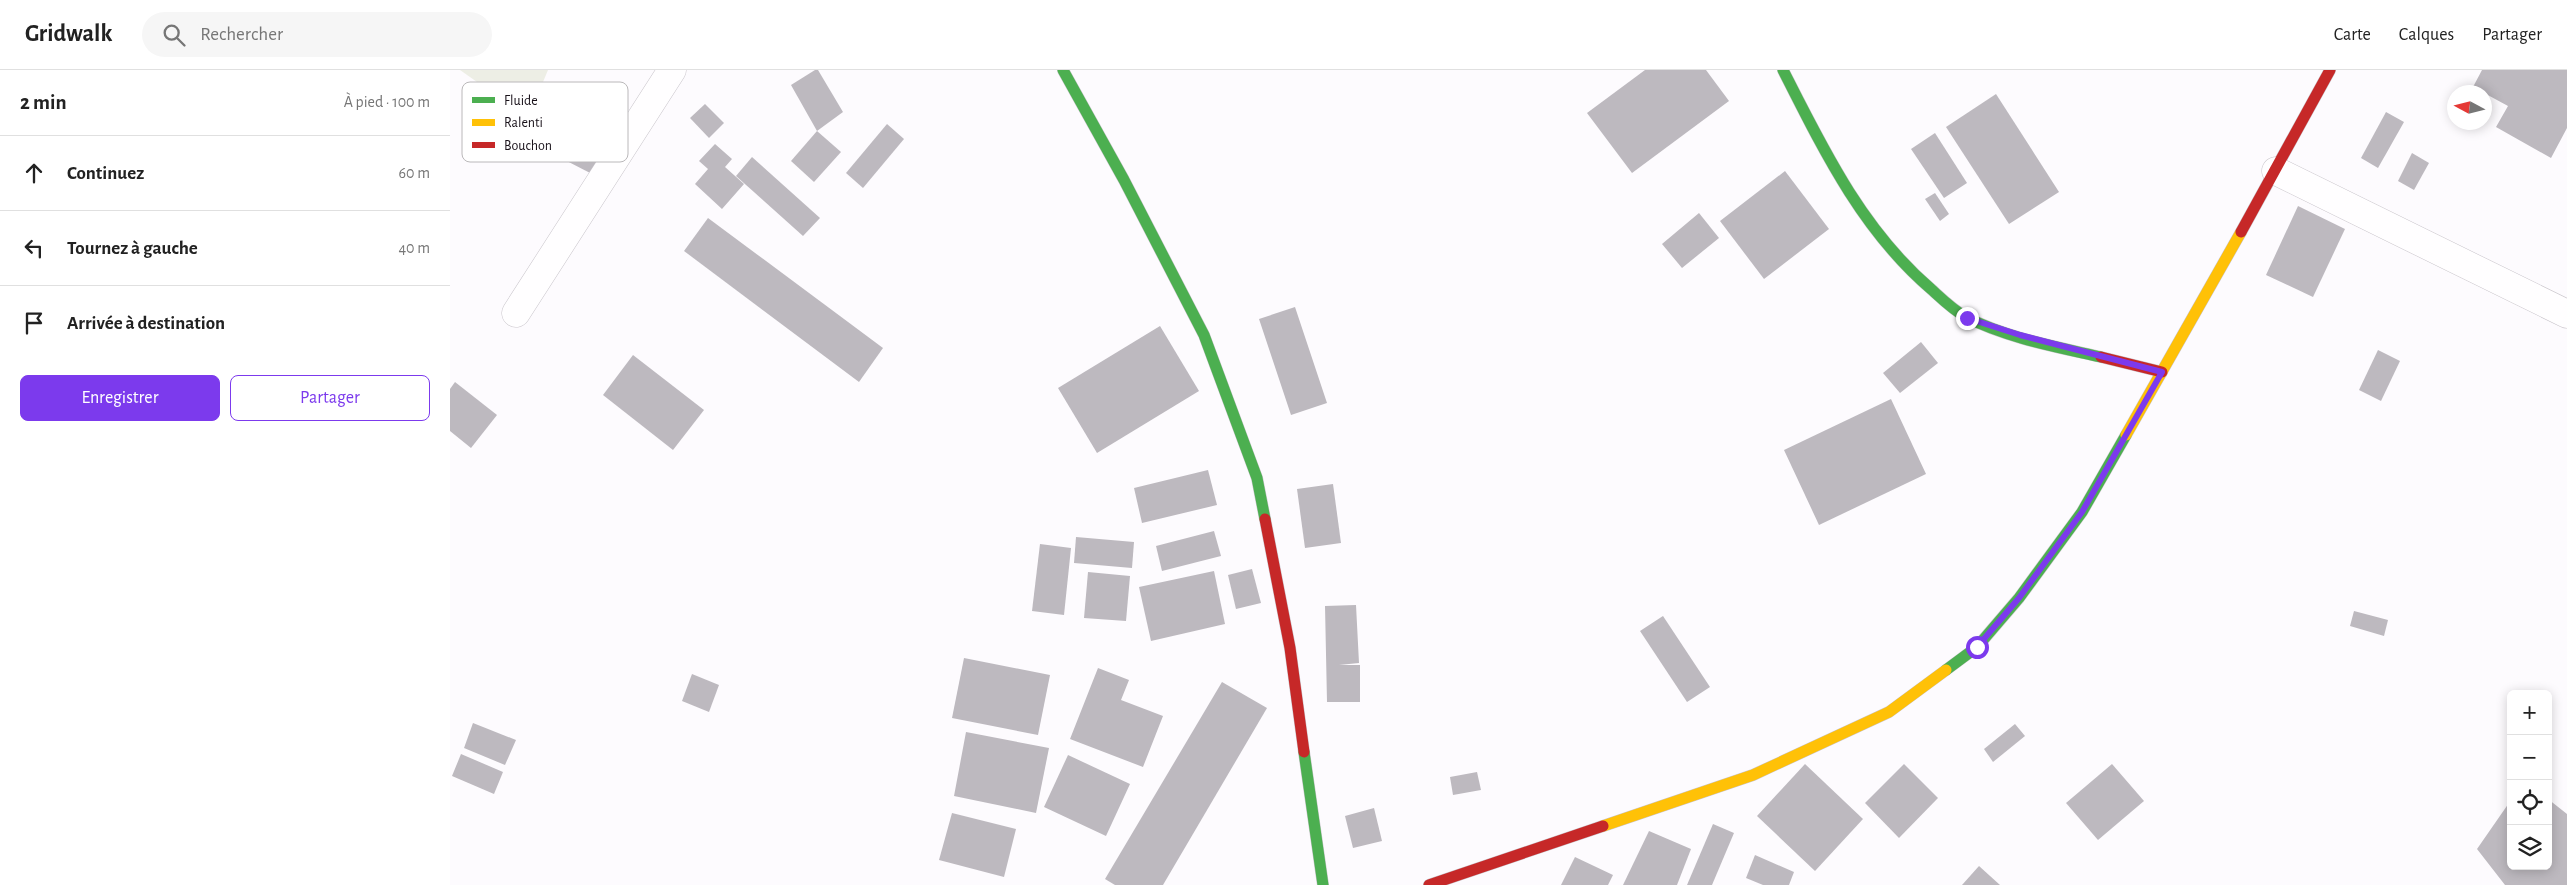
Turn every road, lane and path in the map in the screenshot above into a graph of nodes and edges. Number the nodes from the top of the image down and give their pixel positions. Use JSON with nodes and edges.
{"nodes":[{"id":1,"x":672,"y":70,"type":"edge"},
{"id":2,"x":1063,"y":70,"type":"edge"},
{"id":3,"x":1783,"y":70,"type":"edge"},
{"id":4,"x":2330,"y":70,"type":"edge"},
{"id":5,"x":628,"y":139,"type":"edge"},
{"id":6,"x":613,"y":162,"type":"edge"},
{"id":7,"x":2276,"y":171,"type":"junction"},
{"id":8,"x":516,"y":313,"type":"dead end"},
{"id":9,"x":2567,"y":314,"type":"edge"},
{"id":10,"x":2162,"y":372,"type":"junction"},
{"id":11,"x":1323,"y":885,"type":"edge"},
{"id":12,"x":1429,"y":885,"type":"edge"}],
"edges":[{"from":1,"to":5,"type":"street"},
{"from":2,"to":11,"type":"street"},
{"from":3,"to":10,"type":"street"},
{"from":4,"to":7,"type":"street"},
{"from":6,"to":8,"type":"street"},
{"from":7,"to":9,"type":"street"},
{"from":7,"to":10,"type":"street"},
{"from":10,"to":12,"type":"street"}]}
